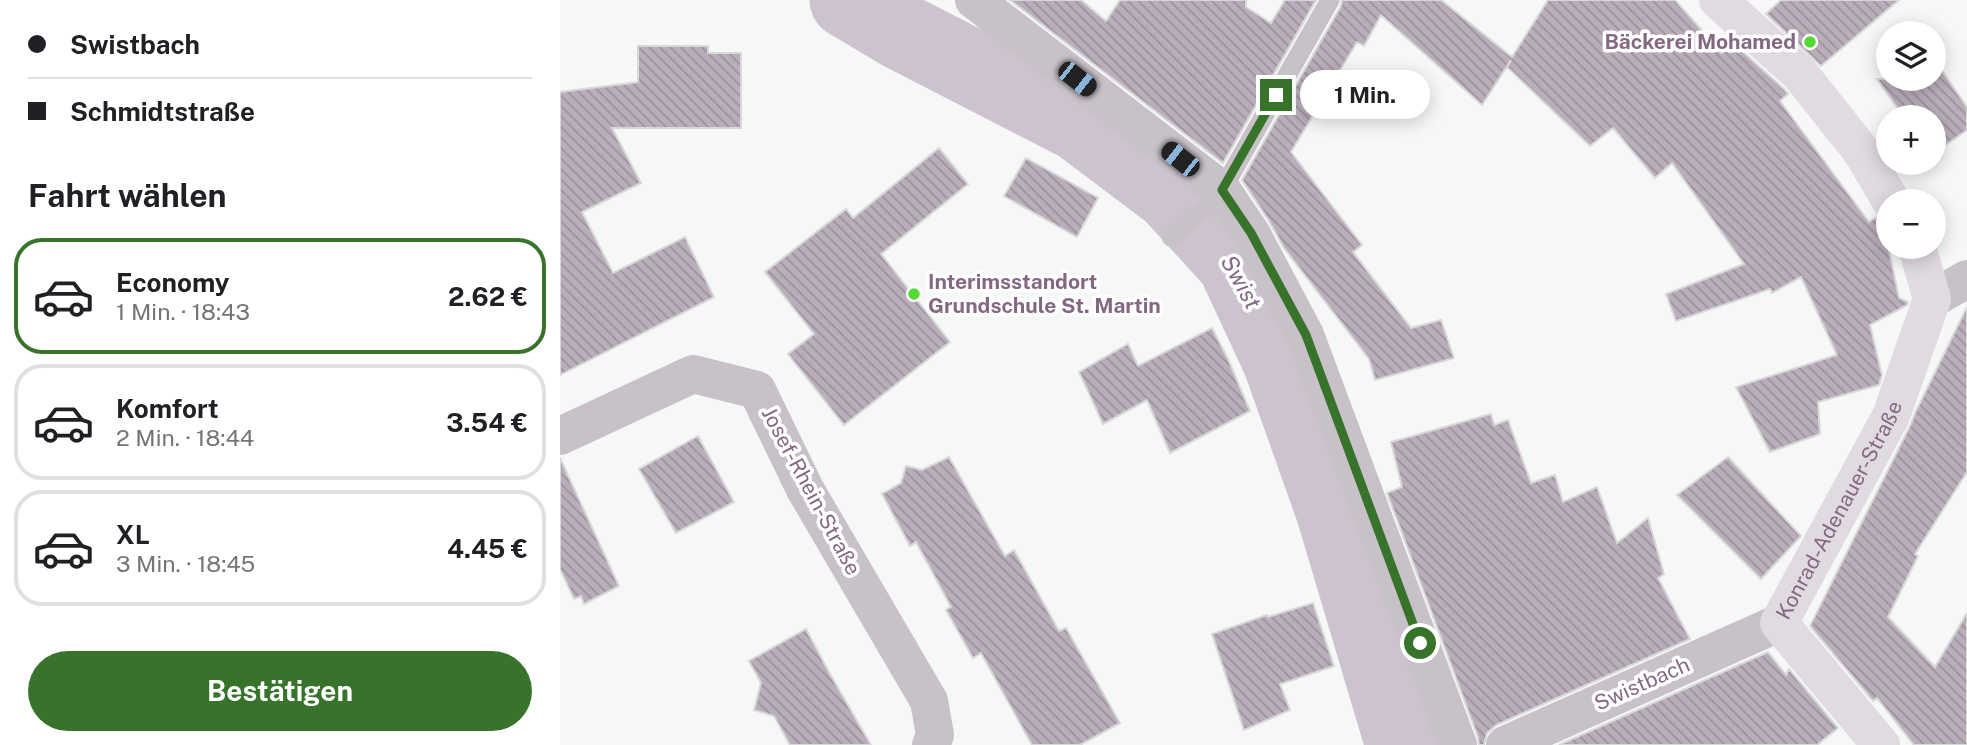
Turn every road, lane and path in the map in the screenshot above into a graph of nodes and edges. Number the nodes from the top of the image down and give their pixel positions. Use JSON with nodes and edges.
{"nodes":[{"id":1,"x":974,"y":0,"type":"edge"},
{"id":2,"x":1331,"y":0,"type":"edge"},
{"id":3,"x":1718,"y":0,"type":"edge"},
{"id":4,"x":1884,"y":189,"type":"edge"},
{"id":5,"x":1218,"y":195,"type":"junction"},
{"id":6,"x":1171,"y":237,"type":"dead end"},
{"id":7,"x":1920,"y":259,"type":"edge"},
{"id":8,"x":1967,"y":279,"type":"edge"},
{"id":9,"x":1932,"y":299,"type":"junction"},
{"id":10,"x":560,"y":436,"type":"edge"},
{"id":11,"x":1779,"y":623,"type":"junction"},
{"id":12,"x":931,"y":745,"type":"edge"},
{"id":13,"x":1458,"y":745,"type":"edge"},
{"id":14,"x":1505,"y":745,"type":"edge"},
{"id":15,"x":1881,"y":745,"type":"edge"}],
"edges":[{"from":1,"to":5,"type":"street"},
{"from":2,"to":5,"type":"lane"},
{"from":3,"to":4,"type":"main road"},
{"from":5,"to":6,"type":"lane"},
{"from":5,"to":13,"type":"street"},
{"from":7,"to":9,"type":"main road"},
{"from":8,"to":9,"type":"street"},
{"from":9,"to":11,"type":"main road","name":"Konrad-Adenauer-Straße"},
{"from":10,"to":12,"type":"street","name":"Josef-Rhein-Straße"},
{"from":11,"to":14,"type":"street","name":"Swistbach"},
{"from":11,"to":15,"type":"main road","name":"Konrad-Adenauer-Straße"}]}
